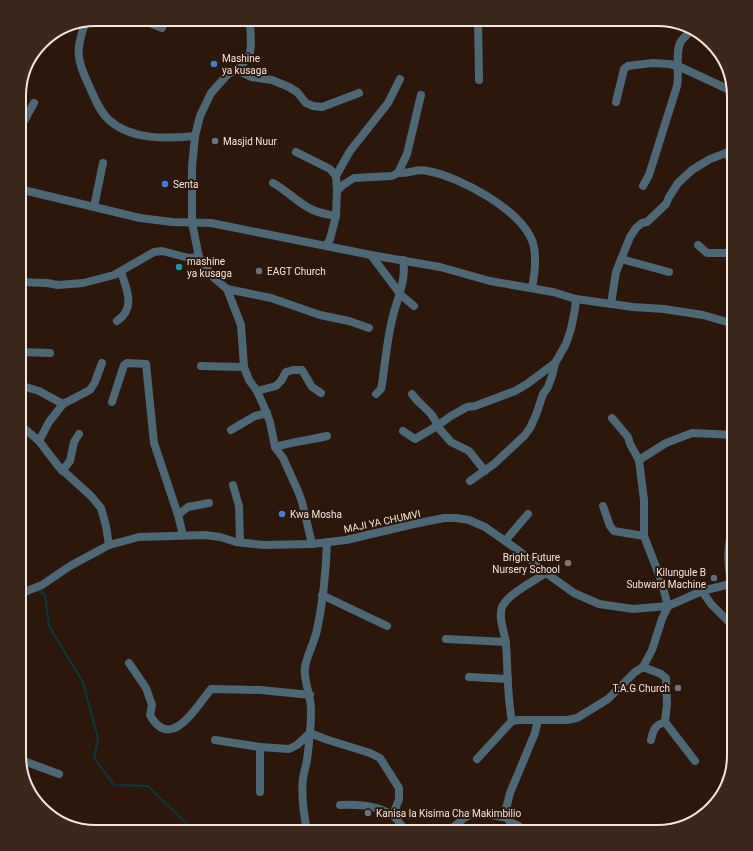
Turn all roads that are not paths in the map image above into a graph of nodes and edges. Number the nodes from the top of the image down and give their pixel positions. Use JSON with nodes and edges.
{"nodes":[{"id":1,"x":157,"y":26,"type":"edge"},
{"id":2,"x":250,"y":26,"type":"edge"},
{"id":3,"x":479,"y":26,"type":"edge"},
{"id":4,"x":83,"y":27,"type":"edge"},
{"id":5,"x":162,"y":28,"type":"dead end"},
{"id":6,"x":689,"y":33,"type":"edge"},
{"id":7,"x":678,"y":66,"type":"junction"},
{"id":8,"x":238,"y":70,"type":"junction"},
{"id":9,"x":400,"y":79,"type":"dead end"},
{"id":10,"x":479,"y":80,"type":"dead end"},
{"id":11,"x":727,"y":88,"type":"edge"},
{"id":12,"x":359,"y":93,"type":"dead end"},
{"id":13,"x":422,"y":95,"type":"dead end"},
{"id":14,"x":616,"y":102,"type":"dead end"},
{"id":15,"x":34,"y":103,"type":"dead end"},
{"id":16,"x":26,"y":117,"type":"edge"},
{"id":17,"x":195,"y":136,"type":"junction"},
{"id":18,"x":296,"y":152,"type":"dead end"},
{"id":19,"x":726,"y":153,"type":"edge"},
{"id":20,"x":103,"y":162,"type":"dead end"},
{"id":21,"x":398,"y":173,"type":"junction"},
{"id":22,"x":336,"y":176,"type":"junction"},
{"id":23,"x":273,"y":183,"type":"dead end"},
{"id":24,"x":644,"y":186,"type":"dead end"},
{"id":25,"x":26,"y":191,"type":"edge"},
{"id":26,"x":337,"y":191,"type":"junction"},
{"id":27,"x":94,"y":207,"type":"junction"},
{"id":28,"x":336,"y":216,"type":"junction"},
{"id":29,"x":192,"y":223,"type":"junction"},
{"id":30,"x":330,"y":244,"type":"junction"},
{"id":31,"x":698,"y":245,"type":"dead end"},
{"id":32,"x":727,"y":253,"type":"edge"},
{"id":33,"x":371,"y":255,"type":"junction"},
{"id":34,"x":199,"y":257,"type":"junction"},
{"id":35,"x":621,"y":259,"type":"junction"},
{"id":36,"x":403,"y":260,"type":"junction"},
{"id":37,"x":120,"y":272,"type":"junction"},
{"id":38,"x":669,"y":272,"type":"dead end"},
{"id":39,"x":26,"y":282,"type":"edge"},
{"id":40,"x":532,"y":288,"type":"junction"},
{"id":41,"x":227,"y":289,"type":"junction"},
{"id":42,"x":400,"y":293,"type":"junction"},
{"id":43,"x":576,"y":299,"type":"junction"},
{"id":44,"x":611,"y":304,"type":"junction"},
{"id":45,"x":414,"y":306,"type":"dead end"},
{"id":46,"x":117,"y":321,"type":"dead end"},
{"id":47,"x":727,"y":322,"type":"edge"},
{"id":48,"x":369,"y":328,"type":"dead end"},
{"id":49,"x":26,"y":352,"type":"edge"},
{"id":50,"x":50,"y":352,"type":"dead end"},
{"id":51,"x":102,"y":363,"type":"dead end"},
{"id":52,"x":555,"y":363,"type":"junction"},
{"id":53,"x":201,"y":366,"type":"dead end"},
{"id":54,"x":244,"y":367,"type":"junction"},
{"id":55,"x":26,"y":387,"type":"edge"},
{"id":56,"x":257,"y":391,"type":"junction"},
{"id":57,"x":321,"y":393,"type":"dead end"},
{"id":58,"x":376,"y":394,"type":"dead end"},
{"id":59,"x":412,"y":394,"type":"dead end"},
{"id":60,"x":112,"y":402,"type":"dead end"},
{"id":61,"x":63,"y":404,"type":"junction"},
{"id":62,"x":267,"y":413,"type":"junction"},
{"id":63,"x":612,"y":418,"type":"dead end"},
{"id":64,"x":437,"y":426,"type":"junction"},
{"id":65,"x":26,"y":430,"type":"edge"},
{"id":66,"x":231,"y":430,"type":"dead end"},
{"id":67,"x":404,"y":431,"type":"dead end"},
{"id":68,"x":79,"y":434,"type":"dead end"},
{"id":69,"x":727,"y":435,"type":"edge"},
{"id":70,"x":327,"y":436,"type":"dead end"},
{"id":71,"x":39,"y":441,"type":"junction"},
{"id":72,"x":275,"y":447,"type":"junction"},
{"id":73,"x":639,"y":460,"type":"junction"},
{"id":74,"x":62,"y":470,"type":"junction"},
{"id":75,"x":485,"y":471,"type":"junction"},
{"id":76,"x":470,"y":481,"type":"dead end"},
{"id":77,"x":233,"y":484,"type":"dead end"},
{"id":78,"x":209,"y":504,"type":"dead end"},
{"id":79,"x":603,"y":506,"type":"dead end"},
{"id":80,"x":528,"y":514,"type":"dead end"},
{"id":81,"x":178,"y":515,"type":"junction"},
{"id":82,"x":183,"y":535,"type":"junction"},
{"id":83,"x":644,"y":536,"type":"junction"},
{"id":84,"x":505,"y":541,"type":"junction"},
{"id":85,"x":240,"y":542,"type":"junction"},
{"id":86,"x":327,"y":542,"type":"junction"},
{"id":87,"x":109,"y":544,"type":"junction"},
{"id":88,"x":312,"y":544,"type":"junction"},
{"id":89,"x":546,"y":573,"type":"junction"},
{"id":90,"x":727,"y":584,"type":"edge"},
{"id":91,"x":702,"y":590,"type":"junction"},
{"id":92,"x":26,"y":591,"type":"edge"},
{"id":93,"x":322,"y":595,"type":"junction"},
{"id":94,"x":668,"y":606,"type":"junction"},
{"id":95,"x":727,"y":619,"type":"edge"},
{"id":96,"x":387,"y":626,"type":"dead end"},
{"id":97,"x":446,"y":639,"type":"dead end"},
{"id":98,"x":506,"y":642,"type":"junction"},
{"id":99,"x":129,"y":663,"type":"dead end"},
{"id":100,"x":643,"y":666,"type":"junction"},
{"id":101,"x":469,"y":677,"type":"dead end"},
{"id":102,"x":508,"y":679,"type":"junction"},
{"id":103,"x":310,"y":695,"type":"junction"},
{"id":104,"x":538,"y":720,"type":"junction"},
{"id":105,"x":512,"y":722,"type":"junction"},
{"id":106,"x":665,"y":722,"type":"junction"},
{"id":107,"x":310,"y":733,"type":"junction"},
{"id":108,"x":215,"y":740,"type":"dead end"},
{"id":109,"x":651,"y":740,"type":"dead end"},
{"id":110,"x":260,"y":747,"type":"junction"},
{"id":111,"x":477,"y":759,"type":"dead end"},
{"id":112,"x":695,"y":761,"type":"dead end"},
{"id":113,"x":27,"y":762,"type":"edge"},
{"id":114,"x":59,"y":774,"type":"dead end"},
{"id":115,"x":260,"y":792,"type":"dead end"},
{"id":116,"x":340,"y":805,"type":"dead end"},
{"id":117,"x":393,"y":815,"type":"junction"},
{"id":118,"x":508,"y":818,"type":"junction"},
{"id":119,"x":306,"y":825,"type":"edge"},
{"id":120,"x":402,"y":825,"type":"edge"},
{"id":121,"x":456,"y":825,"type":"edge"},
{"id":122,"x":517,"y":825,"type":"edge"}],
"edges":[{"from":1,"to":5,"type":"street"},
{"from":2,"to":8,"type":"street"},
{"from":3,"to":10,"type":"street"},
{"from":4,"to":17,"type":"street"},
{"from":6,"to":7,"type":"street"},
{"from":7,"to":11,"type":"street"},
{"from":7,"to":14,"type":"street"},
{"from":7,"to":24,"type":"street"},
{"from":8,"to":12,"type":"street"},
{"from":8,"to":17,"type":"street"},
{"from":9,"to":22,"type":"street"},
{"from":13,"to":21,"type":"street"},
{"from":15,"to":16,"type":"street"},
{"from":17,"to":29,"type":"street"},
{"from":18,"to":22,"type":"street"},
{"from":19,"to":35,"type":"street"},
{"from":20,"to":27,"type":"street"},
{"from":21,"to":26,"type":"street"},
{"from":21,"to":40,"type":"street"},
{"from":22,"to":26,"type":"street"},
{"from":23,"to":28,"type":"street"},
{"from":25,"to":27,"type":"street"},
{"from":26,"to":28,"type":"street"},
{"from":27,"to":29,"type":"street"},
{"from":28,"to":30,"type":"street"},
{"from":29,"to":30,"type":"street"},
{"from":29,"to":34,"type":"street"},
{"from":30,"to":33,"type":"street"},
{"from":31,"to":32,"type":"street"},
{"from":33,"to":36,"type":"street"},
{"from":33,"to":42,"type":"street"},
{"from":34,"to":37,"type":"street"},
{"from":34,"to":41,"type":"street"},
{"from":35,"to":38,"type":"street"},
{"from":35,"to":44,"type":"street"},
{"from":36,"to":40,"type":"street"},
{"from":36,"to":42,"type":"street"},
{"from":37,"to":39,"type":"street"},
{"from":37,"to":46,"type":"street"},
{"from":40,"to":43,"type":"street"},
{"from":41,"to":48,"type":"street"},
{"from":41,"to":54,"type":"street"},
{"from":42,"to":45,"type":"street"},
{"from":42,"to":58,"type":"street"},
{"from":43,"to":44,"type":"street"},
{"from":43,"to":52,"type":"street"},
{"from":44,"to":47,"type":"street"},
{"from":49,"to":50,"type":"street"},
{"from":51,"to":61,"type":"street"},
{"from":52,"to":64,"type":"street"},
{"from":52,"to":75,"type":"street"},
{"from":53,"to":54,"type":"street"},
{"from":54,"to":56,"type":"street"},
{"from":55,"to":61,"type":"street"},
{"from":56,"to":57,"type":"street"},
{"from":56,"to":62,"type":"street"},
{"from":59,"to":64,"type":"street"},
{"from":60,"to":81,"type":"street"},
{"from":61,"to":71,"type":"street"},
{"from":62,"to":66,"type":"street"},
{"from":62,"to":72,"type":"street"},
{"from":63,"to":73,"type":"street"},
{"from":64,"to":67,"type":"street"},
{"from":64,"to":75,"type":"street"},
{"from":65,"to":71,"type":"street"},
{"from":68,"to":74,"type":"street"},
{"from":69,"to":73,"type":"street"},
{"from":70,"to":72,"type":"street"},
{"from":71,"to":74,"type":"street"},
{"from":72,"to":88,"type":"street"},
{"from":73,"to":83,"type":"street"},
{"from":74,"to":87,"type":"street"},
{"from":75,"to":76,"type":"street"},
{"from":77,"to":85,"type":"street"},
{"from":78,"to":81,"type":"street"},
{"from":79,"to":83,"type":"street"},
{"from":80,"to":84,"type":"street"},
{"from":81,"to":82,"type":"street"},
{"from":82,"to":85,"type":"street","name":"MAJI YA CHUMVI"},
{"from":82,"to":87,"type":"street","name":"MAJI YA CHUMVI"},
{"from":83,"to":94,"type":"street"},
{"from":84,"to":86,"type":"street","name":"MAJI YA CHUMVI"},
{"from":84,"to":89,"type":"street","name":"MAJI YA CHUMVI"},
{"from":85,"to":88,"type":"street","name":"MAJI YA CHUMVI"},
{"from":86,"to":88,"type":"street","name":"MAJI YA CHUMVI"},
{"from":86,"to":93,"type":"street"},
{"from":87,"to":92,"type":"street","name":"MAJI YA CHUMVI"},
{"from":89,"to":94,"type":"street","name":"MAJI YA CHUMVI"},
{"from":89,"to":98,"type":"street"},
{"from":90,"to":91,"type":"street","name":"MAJI YA CHUMVI"},
{"from":91,"to":94,"type":"street","name":"MAJI YA CHUMVI"},
{"from":91,"to":95,"type":"street"},
{"from":93,"to":96,"type":"street"},
{"from":93,"to":103,"type":"street"},
{"from":94,"to":100,"type":"street"},
{"from":97,"to":98,"type":"street"},
{"from":98,"to":102,"type":"street"},
{"from":99,"to":103,"type":"street"},
{"from":100,"to":104,"type":"street"},
{"from":100,"to":106,"type":"street"},
{"from":101,"to":102,"type":"street"},
{"from":102,"to":105,"type":"street"},
{"from":103,"to":107,"type":"street"},
{"from":104,"to":105,"type":"street"},
{"from":104,"to":118,"type":"street"},
{"from":105,"to":111,"type":"street"},
{"from":106,"to":109,"type":"street"},
{"from":106,"to":112,"type":"street"},
{"from":107,"to":110,"type":"street"},
{"from":107,"to":117,"type":"street"},
{"from":107,"to":119,"type":"street"},
{"from":108,"to":110,"type":"street"},
{"from":110,"to":115,"type":"street"},
{"from":113,"to":114,"type":"street"},
{"from":116,"to":117,"type":"street"},
{"from":117,"to":120,"type":"street"},
{"from":118,"to":121,"type":"street"},
{"from":118,"to":122,"type":"street"}]}
